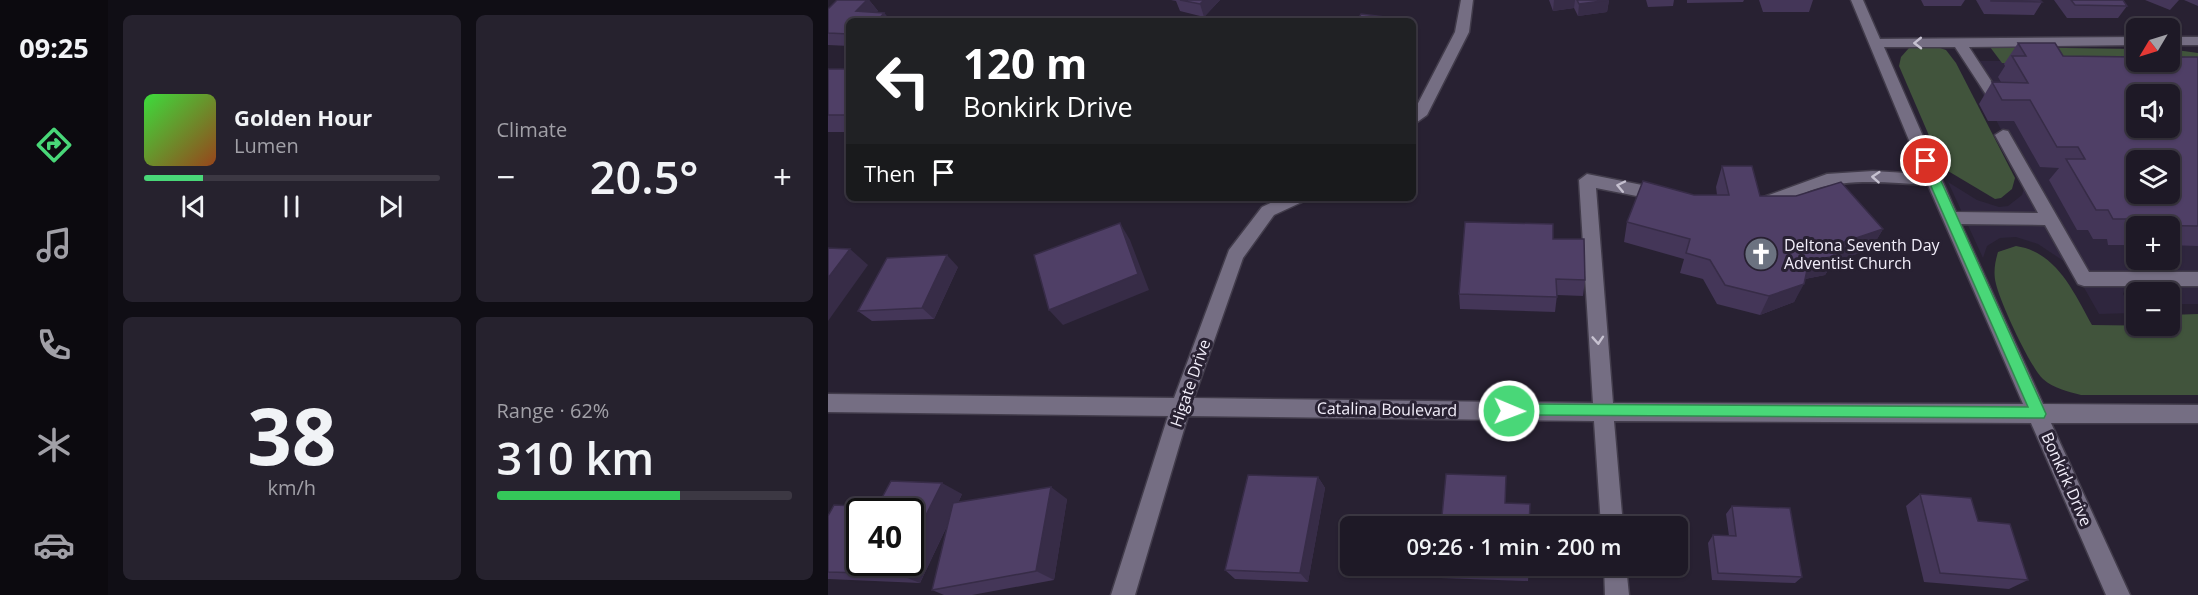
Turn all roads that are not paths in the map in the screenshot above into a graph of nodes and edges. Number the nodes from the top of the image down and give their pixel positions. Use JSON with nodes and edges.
{"nodes":[{"id":1,"x":1467,"y":0,"type":"edge"},
{"id":2,"x":1857,"y":0,"type":"edge"},
{"id":3,"x":2126,"y":41,"type":"edge"},
{"id":4,"x":2180,"y":41,"type":"edge"},
{"id":5,"x":2198,"y":41,"type":"edge"},
{"id":6,"x":1960,"y":43,"type":"junction"},
{"id":7,"x":1877,"y":44,"type":"junction"},
{"id":8,"x":1992,"y":93,"type":"edge"},
{"id":9,"x":1416,"y":118,"type":"edge"},
{"id":10,"x":2003,"y":135,"type":"dead end"},
{"id":11,"x":1934,"y":180,"type":"junction"},
{"id":12,"x":1678,"y":198,"type":"edge"},
{"id":13,"x":1290,"y":201,"type":"edge"},
{"id":14,"x":1749,"y":204,"type":"edge"},
{"id":15,"x":1950,"y":218,"type":"junction"},
{"id":16,"x":2050,"y":219,"type":"junction"},
{"id":17,"x":2198,"y":279,"type":"edge"},
{"id":18,"x":828,"y":402,"type":"edge"},
{"id":19,"x":1181,"y":406,"type":"junction"},
{"id":20,"x":1603,"y":412,"type":"junction"},
{"id":21,"x":2038,"y":414,"type":"junction"},
{"id":22,"x":2198,"y":414,"type":"edge"},
{"id":23,"x":1611,"y":516,"type":"edge"},
{"id":24,"x":1616,"y":576,"type":"edge"},
{"id":25,"x":1123,"y":595,"type":"edge"},
{"id":26,"x":1617,"y":595,"type":"edge"},
{"id":27,"x":2118,"y":595,"type":"edge"}],
"edges":[{"from":1,"to":9,"type":"street"},
{"from":2,"to":7,"type":"street","name":"Bonkirk Drive"},
{"from":3,"to":6,"type":"street"},
{"from":4,"to":5,"type":"street"},
{"from":6,"to":7,"type":"street","one_way":true},
{"from":6,"to":8,"type":"street"},
{"from":7,"to":11,"type":"street","name":"Bonkirk Drive"},
{"from":10,"to":16,"type":"street"},
{"from":11,"to":14,"type":"street","one_way":true},
{"from":11,"to":15,"type":"street","name":"Bonkirk Drive"},
{"from":12,"to":20,"type":"street","one_way":true},
{"from":13,"to":19,"type":"street","name":"Higate Drive"},
{"from":15,"to":16,"type":"street"},
{"from":15,"to":21,"type":"street","name":"Bonkirk Drive"},
{"from":16,"to":17,"type":"street"},
{"from":18,"to":19,"type":"street","name":"Catalina Boulevard"},
{"from":19,"to":20,"type":"street","name":"Catalina Boulevard"},
{"from":19,"to":25,"type":"street","name":"Higate Drive"},
{"from":20,"to":21,"type":"street","name":"Catalina Boulevard"},
{"from":20,"to":23,"type":"street"},
{"from":21,"to":22,"type":"street","name":"Catalina Boulevard"},
{"from":21,"to":27,"type":"street","name":"Bonkirk Drive"},
{"from":24,"to":26,"type":"street"}]}
